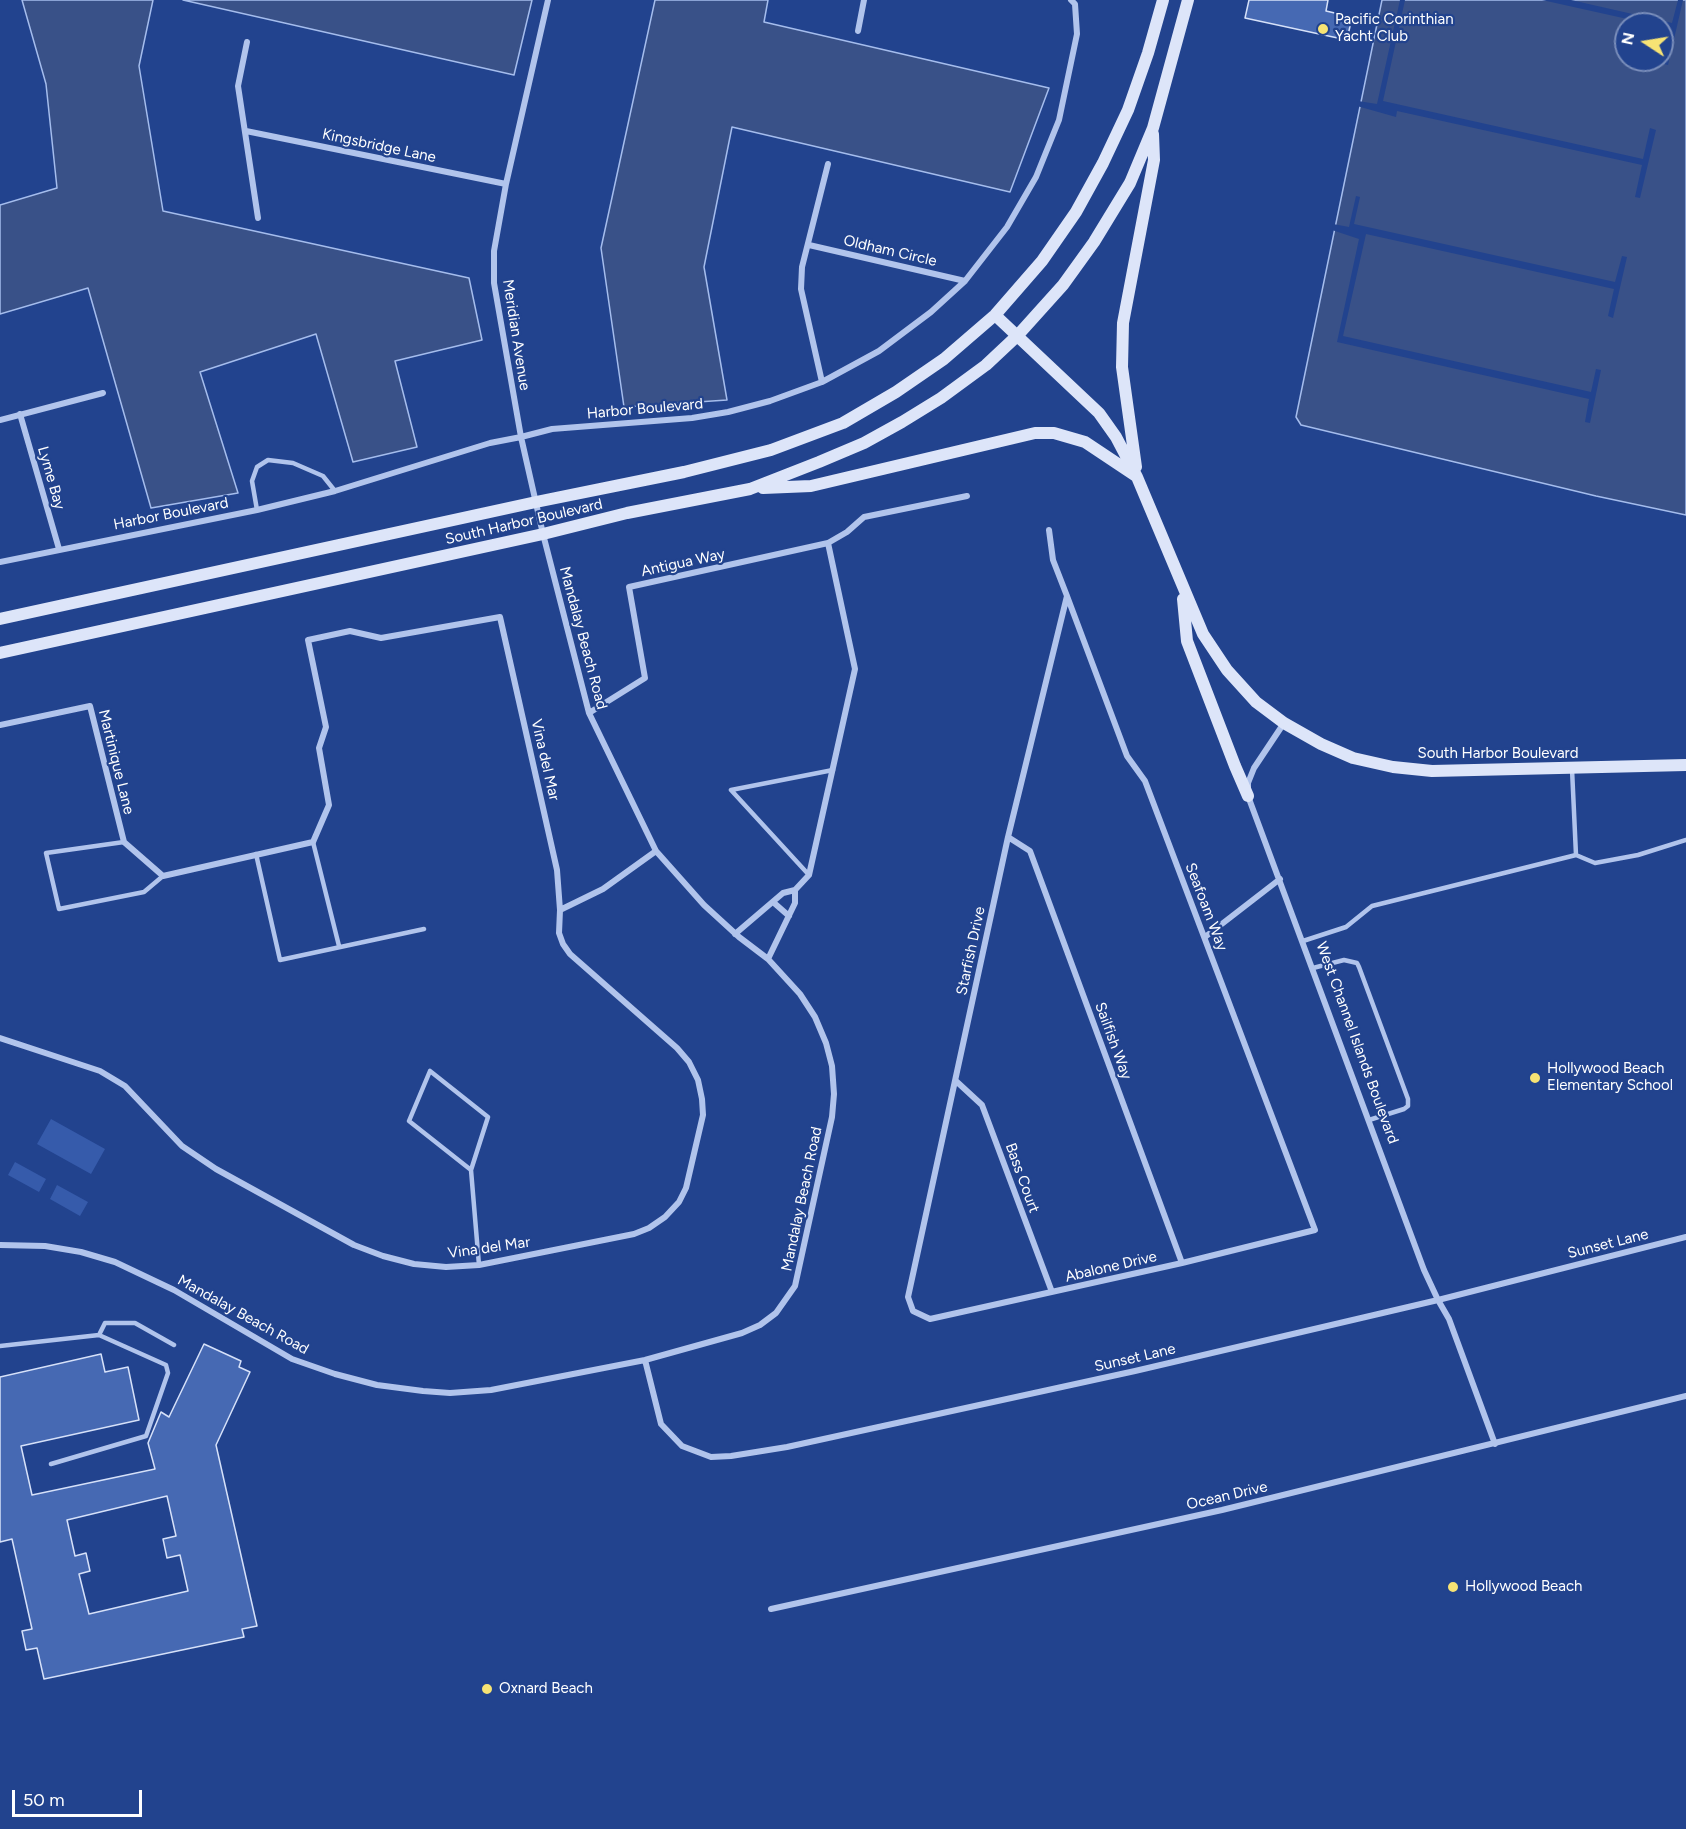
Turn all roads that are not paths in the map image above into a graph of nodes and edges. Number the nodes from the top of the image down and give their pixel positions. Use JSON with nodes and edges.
{"nodes":[{"id":1,"x":548,"y":0,"type":"edge"},
{"id":2,"x":864,"y":0,"type":"edge"},
{"id":3,"x":1162,"y":0,"type":"edge"},
{"id":4,"x":1188,"y":1,"type":"edge"},
{"id":5,"x":1073,"y":2,"type":"edge"},
{"id":6,"x":858,"y":31,"type":"dead end"},
{"id":7,"x":247,"y":42,"type":"dead end"},
{"id":8,"x":1153,"y":128,"type":"junction"},
{"id":9,"x":246,"y":131,"type":"junction"},
{"id":10,"x":828,"y":164,"type":"dead end"},
{"id":11,"x":506,"y":184,"type":"junction"},
{"id":12,"x":258,"y":218,"type":"dead end"},
{"id":13,"x":809,"y":245,"type":"junction"},
{"id":14,"x":965,"y":281,"type":"junction"},
{"id":15,"x":995,"y":315,"type":"junction"},
{"id":16,"x":1018,"y":335,"type":"junction"},
{"id":17,"x":822,"y":382,"type":"junction"},
{"id":18,"x":103,"y":393,"type":"dead end"},
{"id":19,"x":20,"y":414,"type":"junction"},
{"id":20,"x":0,"y":420,"type":"edge"},
{"id":21,"x":521,"y":438,"type":"junction"},
{"id":22,"x":1137,"y":477,"type":"junction"},
{"id":23,"x":750,"y":489,"type":"junction"},
{"id":24,"x":335,"y":491,"type":"junction"},
{"id":25,"x":967,"y":496,"type":"dead end"},
{"id":26,"x":536,"y":502,"type":"junction"},
{"id":27,"x":257,"y":510,"type":"junction"},
{"id":28,"x":1049,"y":530,"type":"dead end"},
{"id":29,"x":543,"y":534,"type":"junction"},
{"id":30,"x":828,"y":543,"type":"junction"},
{"id":31,"x":59,"y":549,"type":"junction"},
{"id":32,"x":0,"y":562,"type":"edge"},
{"id":33,"x":1182,"y":586,"type":"junction"},
{"id":34,"x":1067,"y":596,"type":"junction"},
{"id":35,"x":0,"y":619,"type":"edge"},
{"id":36,"x":0,"y":653,"type":"edge"},
{"id":37,"x":589,"y":713,"type":"junction"},
{"id":38,"x":1284,"y":723,"type":"junction"},
{"id":39,"x":0,"y":725,"type":"edge"},
{"id":40,"x":1686,"y":765,"type":"edge"},
{"id":41,"x":1572,"y":769,"type":"junction"},
{"id":42,"x":834,"y":770,"type":"junction"},
{"id":43,"x":1248,"y":796,"type":"junction"},
{"id":44,"x":1008,"y":837,"type":"junction"},
{"id":45,"x":1686,"y":840,"type":"edge"},
{"id":46,"x":124,"y":842,"type":"junction"},
{"id":47,"x":313,"y":842,"type":"junction"},
{"id":48,"x":656,"y":851,"type":"junction"},
{"id":49,"x":256,"y":854,"type":"junction"},
{"id":50,"x":1576,"y":855,"type":"junction"},
{"id":51,"x":809,"y":875,"type":"junction"},
{"id":52,"x":163,"y":876,"type":"junction"},
{"id":53,"x":1280,"y":879,"type":"junction"},
{"id":54,"x":795,"y":890,"type":"junction"},
{"id":55,"x":773,"y":902,"type":"junction"},
{"id":56,"x":560,"y":910,"type":"junction"},
{"id":57,"x":789,"y":916,"type":"junction"},
{"id":58,"x":424,"y":929,"type":"dead end"},
{"id":59,"x":735,"y":934,"type":"junction"},
{"id":60,"x":1205,"y":937,"type":"junction"},
{"id":61,"x":1303,"y":940,"type":"junction"},
{"id":62,"x":339,"y":946,"type":"junction"},
{"id":63,"x":768,"y":959,"type":"junction"},
{"id":64,"x":1313,"y":968,"type":"junction"},
{"id":65,"x":0,"y":1038,"type":"edge"},
{"id":66,"x":956,"y":1081,"type":"junction"},
{"id":67,"x":1369,"y":1120,"type":"junction"},
{"id":68,"x":471,"y":1170,"type":"junction"},
{"id":69,"x":1315,"y":1230,"type":"joint"},
{"id":70,"x":1686,"y":1237,"type":"edge"},
{"id":71,"x":0,"y":1245,"type":"edge"},
{"id":72,"x":1182,"y":1263,"type":"junction"},
{"id":73,"x":479,"y":1264,"type":"junction"},
{"id":74,"x":1052,"y":1292,"type":"junction"},
{"id":75,"x":1438,"y":1300,"type":"junction"},
{"id":76,"x":913,"y":1311,"type":"joint"},
{"id":77,"x":99,"y":1335,"type":"junction"},
{"id":78,"x":174,"y":1345,"type":"dead end"},
{"id":79,"x":0,"y":1346,"type":"edge"},
{"id":80,"x":645,"y":1360,"type":"junction"},
{"id":81,"x":1686,"y":1396,"type":"edge"},
{"id":82,"x":1495,"y":1444,"type":"junction"},
{"id":83,"x":51,"y":1464,"type":"dead end"},
{"id":84,"x":771,"y":1609,"type":"dead end"}],
"edges":[{"from":1,"to":11,"type":"street","name":"Meridian Avenue"},
{"from":2,"to":6,"type":"street"},
{"from":3,"to":15,"type":"main road"},
{"from":4,"to":8,"type":"main road"},
{"from":5,"to":14,"type":"street","name":"Harbor Boulevard"},
{"from":7,"to":9,"type":"street"},
{"from":8,"to":16,"type":"main road"},
{"from":8,"to":22,"type":"main road"},
{"from":9,"to":11,"type":"street","name":"Kingsbridge Lane"},
{"from":9,"to":12,"type":"street"},
{"from":10,"to":13,"type":"street"},
{"from":11,"to":21,"type":"street","name":"Meridian Avenue"},
{"from":13,"to":14,"type":"street","name":"Oldham Circle"},
{"from":13,"to":17,"type":"street"},
{"from":14,"to":17,"type":"street","name":"Harbor Boulevard"},
{"from":15,"to":16,"type":"main road","name":"West Channel Islands Boulevard"},
{"from":15,"to":26,"type":"main road","name":"South Harbor Boulevard"},
{"from":16,"to":22,"type":"main road","name":"West Channel Islands Boulevard"},
{"from":16,"to":23,"type":"main road","name":"South Harbor Boulevard"},
{"from":17,"to":21,"type":"street","name":"Harbor Boulevard"},
{"from":18,"to":19,"type":"street"},
{"from":19,"to":20,"type":"street"},
{"from":19,"to":31,"type":"street","name":"Lyme Bay"},
{"from":21,"to":24,"type":"street","name":"Harbor Boulevard"},
{"from":21,"to":26,"type":"street","name":"Meridian Avenue"},
{"from":22,"to":23,"type":"main road"},
{"from":22,"to":33,"type":"main road","name":"West Channel Islands Boulevard"},
{"from":23,"to":29,"type":"main road","name":"South Harbor Boulevard"},
{"from":24,"to":27,"type":"street","name":"Harbor Boulevard"},
{"from":24,"to":27,"type":"lane"},
{"from":25,"to":30,"type":"street","name":"Antigua Way"},
{"from":26,"to":29,"type":"street","name":"Meridian Avenue"},
{"from":26,"to":35,"type":"main road","name":"South Harbor Boulevard"},
{"from":27,"to":31,"type":"street","name":"Harbor Boulevard"},
{"from":28,"to":34,"type":"street","name":"Seafoam Way"},
{"from":29,"to":36,"type":"main road","name":"South Harbor Boulevard"},
{"from":29,"to":37,"type":"street","name":"Mandalay Beach Road"},
{"from":30,"to":37,"type":"street","name":"Antigua Way"},
{"from":30,"to":42,"type":"street"},
{"from":31,"to":32,"type":"street","name":"Harbor Boulevard"},
{"from":33,"to":38,"type":"main road","name":"West Channel Islands Boulevard"},
{"from":33,"to":43,"type":"main road","name":"West Channel Islands Boulevard"},
{"from":34,"to":44,"type":"street","name":"Starfish Drive"},
{"from":34,"to":60,"type":"street","name":"Seafoam Way"},
{"from":37,"to":48,"type":"street","name":"Mandalay Beach Road"},
{"from":38,"to":41,"type":"main road","name":"South Harbor Boulevard"},
{"from":38,"to":43,"type":"street"},
{"from":39,"to":46,"type":"street","name":"Martinique Lane"},
{"from":40,"to":41,"type":"main road","name":"South Harbor Boulevard"},
{"from":41,"to":50,"type":"lane"},
{"from":42,"to":51,"type":"street"},
{"from":42,"to":51,"type":"lane"},
{"from":43,"to":53,"type":"street","name":"West Channel Islands Boulevard"},
{"from":44,"to":66,"type":"street","name":"Starfish Drive"},
{"from":44,"to":72,"type":"street","name":"Sailfish Way"},
{"from":45,"to":50,"type":"lane"},
{"from":46,"to":52,"type":"street"},
{"from":46,"to":52,"type":"lane"},
{"from":47,"to":49,"type":"street"},
{"from":47,"to":56,"type":"street","name":"Vina del Mar"},
{"from":47,"to":62,"type":"lane"},
{"from":48,"to":56,"type":"street"},
{"from":48,"to":59,"type":"street","name":"Mandalay Beach Road"},
{"from":49,"to":52,"type":"street"},
{"from":49,"to":62,"type":"lane"},
{"from":50,"to":61,"type":"lane"},
{"from":51,"to":54,"type":"street"},
{"from":53,"to":60,"type":"street"},
{"from":53,"to":61,"type":"street","name":"West Channel Islands Boulevard"},
{"from":54,"to":55,"type":"street"},
{"from":54,"to":57,"type":"street"},
{"from":55,"to":57,"type":"street"},
{"from":55,"to":59,"type":"street"},
{"from":56,"to":73,"type":"street","name":"Vina del Mar"},
{"from":57,"to":63,"type":"street"},
{"from":58,"to":62,"type":"lane"},
{"from":59,"to":63,"type":"street","name":"Mandalay Beach Road"},
{"from":60,"to":69,"type":"street","name":"Seafoam Way"},
{"from":61,"to":64,"type":"street","name":"West Channel Islands Boulevard"},
{"from":63,"to":80,"type":"street","name":"Mandalay Beach Road"},
{"from":64,"to":67,"type":"street","name":"West Channel Islands Boulevard"},
{"from":64,"to":67,"type":"lane"},
{"from":65,"to":73,"type":"street","name":"Vina del Mar"},
{"from":66,"to":74,"type":"street","name":"Bass Court"},
{"from":66,"to":76,"type":"street","name":"Starfish Drive"},
{"from":67,"to":75,"type":"street","name":"West Channel Islands Boulevard"},
{"from":68,"to":68,"type":"lane"},
{"from":68,"to":73,"type":"lane"},
{"from":69,"to":72,"type":"street","name":"Abalone Drive"},
{"from":70,"to":75,"type":"street","name":"Sunset Lane"},
{"from":71,"to":80,"type":"street","name":"Mandalay Beach Road"},
{"from":72,"to":74,"type":"street","name":"Abalone Drive"},
{"from":74,"to":76,"type":"street","name":"Abalone Drive"},
{"from":75,"to":80,"type":"street","name":"Sunset Lane"},
{"from":75,"to":82,"type":"street","name":"West Channel Islands Boulevard"},
{"from":77,"to":78,"type":"lane"},
{"from":77,"to":79,"type":"lane"},
{"from":77,"to":83,"type":"lane"},
{"from":81,"to":82,"type":"street","name":"Ocean Drive"},
{"from":82,"to":84,"type":"street","name":"Ocean Drive"}]}
